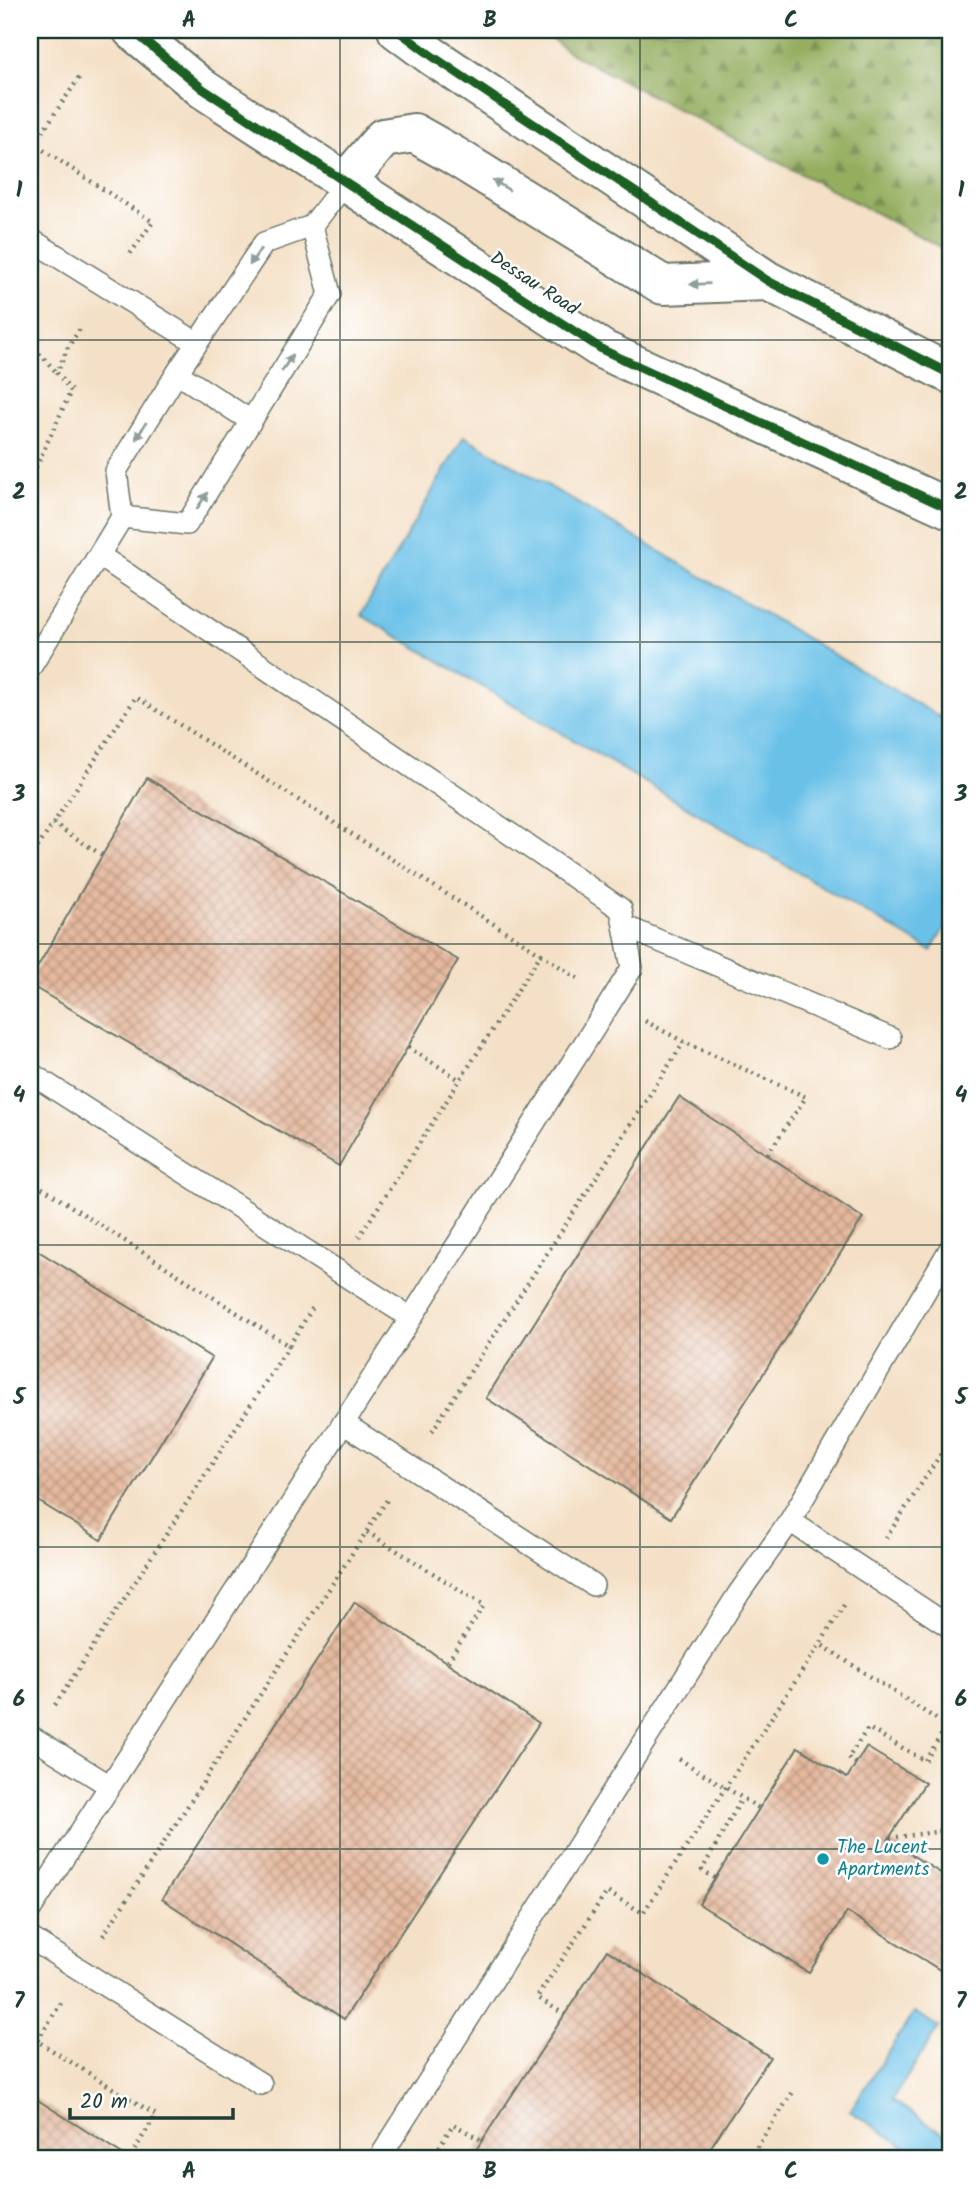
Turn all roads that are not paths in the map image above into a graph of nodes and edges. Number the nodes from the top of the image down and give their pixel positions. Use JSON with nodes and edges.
{"nodes":[{"id":1,"x":132,"y":30,"type":"edge"},
{"id":2,"x":397,"y":30,"type":"edge"},
{"id":3,"x":346,"y":182,"type":"junction"},
{"id":4,"x":312,"y":226,"type":"junction"},
{"id":5,"x":30,"y":239,"type":"edge"},
{"id":6,"x":768,"y":281,"type":"junction"},
{"id":7,"x":197,"y":343,"type":"junction"},
{"id":8,"x":177,"y":373,"type":"junction"},
{"id":9,"x":950,"y":374,"type":"edge"},
{"id":10,"x":251,"y":421,"type":"junction"},
{"id":11,"x":950,"y":509,"type":"edge"},
{"id":12,"x":122,"y":517,"type":"junction"},
{"id":13,"x":100,"y":556,"type":"junction"},
{"id":14,"x":30,"y":668,"type":"edge"},
{"id":15,"x":624,"y":926,"type":"junction"},
{"id":16,"x":890,"y":1038,"type":"dead end"},
{"id":17,"x":30,"y":1073,"type":"edge"},
{"id":18,"x":950,"y":1249,"type":"edge"},
{"id":19,"x":411,"y":1318,"type":"junction"},
{"id":20,"x":343,"y":1423,"type":"junction"},
{"id":21,"x":790,"y":1521,"type":"junction"},
{"id":22,"x":593,"y":1585,"type":"dead end"},
{"id":23,"x":950,"y":1627,"type":"edge"},
{"id":24,"x":30,"y":1736,"type":"edge"},
{"id":25,"x":110,"y":1786,"type":"junction"},
{"id":26,"x":30,"y":1910,"type":"edge"},
{"id":27,"x":30,"y":1938,"type":"edge"},
{"id":28,"x":261,"y":2084,"type":"dead end"},
{"id":29,"x":379,"y":2159,"type":"edge"}],
"edges":[{"from":1,"to":3,"type":"main road","name":"Dessau Road"},
{"from":2,"to":6,"type":"main road"},
{"from":3,"to":4,"type":"lane"},
{"from":6,"to":3,"type":"main road","one_way":true},
{"from":3,"to":11,"type":"main road","name":"Dessau Road"},
{"from":4,"to":7,"type":"lane","one_way":true},
{"from":10,"to":4,"type":"lane","one_way":true},
{"from":5,"to":7,"type":"lane"},
{"from":6,"to":9,"type":"main road"},
{"from":7,"to":8,"type":"lane"},
{"from":8,"to":10,"type":"lane"},
{"from":8,"to":12,"type":"lane","one_way":true},
{"from":12,"to":10,"type":"lane","one_way":true},
{"from":12,"to":13,"type":"lane"},
{"from":13,"to":14,"type":"lane"},
{"from":13,"to":15,"type":"lane"},
{"from":15,"to":16,"type":"lane"},
{"from":15,"to":19,"type":"lane"},
{"from":17,"to":19,"type":"lane"},
{"from":18,"to":21,"type":"lane"},
{"from":19,"to":20,"type":"lane"},
{"from":20,"to":22,"type":"lane"},
{"from":20,"to":25,"type":"lane"},
{"from":21,"to":23,"type":"lane"},
{"from":21,"to":29,"type":"lane"},
{"from":24,"to":25,"type":"lane"},
{"from":25,"to":26,"type":"lane"},
{"from":27,"to":28,"type":"lane"}]}
